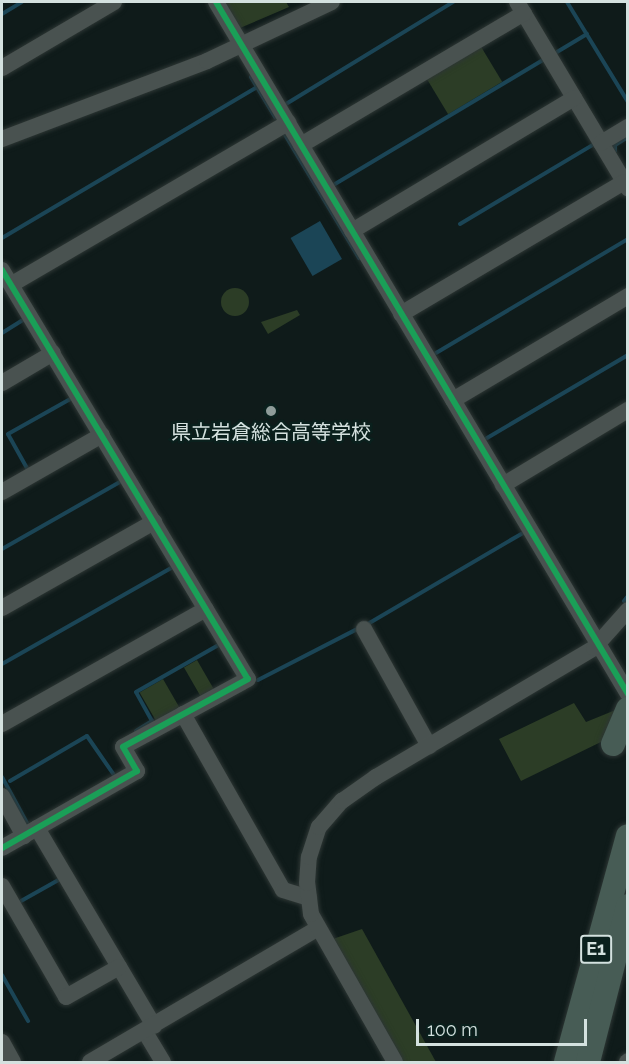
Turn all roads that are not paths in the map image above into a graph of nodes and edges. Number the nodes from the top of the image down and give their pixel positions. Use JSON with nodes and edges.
{"nodes":[{"id":1,"x":114,"y":2,"type":"edge"},
{"id":2,"x":216,"y":2,"type":"edge"},
{"id":3,"x":333,"y":2,"type":"edge"},
{"id":4,"x":520,"y":7,"type":"edge"},
{"id":5,"x":242,"y":46,"type":"junction"},
{"id":6,"x":2,"y":68,"type":"edge"},
{"id":7,"x":574,"y":98,"type":"junction"},
{"id":8,"x":288,"y":123,"type":"junction"},
{"id":9,"x":627,"y":127,"type":"edge"},
{"id":10,"x":2,"y":139,"type":"edge"},
{"id":11,"x":601,"y":143,"type":"junction"},
{"id":12,"x":301,"y":145,"type":"junction"},
{"id":13,"x":626,"y":185,"type":"edge"},
{"id":14,"x":352,"y":231,"type":"junction"},
{"id":15,"x":5,"y":278,"type":"edge"},
{"id":16,"x":627,"y":296,"type":"edge"},
{"id":17,"x":401,"y":314,"type":"junction"},
{"id":18,"x":53,"y":353,"type":"junction"},
{"id":19,"x":2,"y":383,"type":"edge"},
{"id":20,"x":453,"y":400,"type":"junction"},
{"id":21,"x":627,"y":410,"type":"edge"},
{"id":22,"x":102,"y":435,"type":"junction"},
{"id":23,"x":503,"y":485,"type":"junction"},
{"id":24,"x":2,"y":492,"type":"edge"},
{"id":25,"x":154,"y":522,"type":"junction"},
{"id":26,"x":2,"y":608,"type":"edge"},
{"id":27,"x":206,"y":609,"type":"junction"},
{"id":28,"x":627,"y":610,"type":"edge"},
{"id":29,"x":364,"y":628,"type":"dead end"},
{"id":30,"x":598,"y":644,"type":"junction"},
{"id":31,"x":627,"y":705,"type":"edge"},
{"id":32,"x":183,"y":714,"type":"junction"},
{"id":33,"x":2,"y":724,"type":"edge"},
{"id":34,"x":613,"y":744,"type":"dead end"},
{"id":35,"x":429,"y":746,"type":"junction"},
{"id":36,"x":2,"y":796,"type":"edge"},
{"id":37,"x":30,"y":832,"type":"junction"},
{"id":38,"x":627,"y":836,"type":"edge"},
{"id":39,"x":2,"y":848,"type":"edge"},
{"id":40,"x":2,"y":886,"type":"edge"},
{"id":41,"x":309,"y":898,"type":"junction"},
{"id":42,"x":627,"y":906,"type":"edge"},
{"id":43,"x":318,"y":928,"type":"junction"},
{"id":44,"x":119,"y":967,"type":"junction"},
{"id":45,"x":149,"y":1029,"type":"junction"},
{"id":46,"x":2,"y":1042,"type":"edge"},
{"id":47,"x":13,"y":1062,"type":"edge"},
{"id":48,"x":90,"y":1062,"type":"edge"},
{"id":49,"x":163,"y":1062,"type":"edge"},
{"id":50,"x":395,"y":1062,"type":"edge"},
{"id":51,"x":566,"y":1062,"type":"edge"},
{"id":52,"x":588,"y":1062,"type":"edge"}],
"edges":[{"from":1,"to":6,"type":"street"},
{"from":2,"to":5,"type":"street"},
{"from":3,"to":5,"type":"street"},
{"from":4,"to":7,"type":"street"},
{"from":4,"to":12,"type":"street"},
{"from":5,"to":8,"type":"street"},
{"from":5,"to":10,"type":"street"},
{"from":7,"to":11,"type":"street"},
{"from":7,"to":14,"type":"street"},
{"from":8,"to":12,"type":"street"},
{"from":8,"to":15,"type":"street"},
{"from":9,"to":11,"type":"street"},
{"from":11,"to":13,"type":"street"},
{"from":12,"to":14,"type":"street"},
{"from":13,"to":17,"type":"street"},
{"from":14,"to":17,"type":"street"},
{"from":15,"to":18,"type":"street"},
{"from":16,"to":20,"type":"street"},
{"from":17,"to":20,"type":"street"},
{"from":18,"to":19,"type":"street"},
{"from":18,"to":22,"type":"street"},
{"from":20,"to":23,"type":"street"},
{"from":21,"to":23,"type":"street"},
{"from":22,"to":24,"type":"street"},
{"from":22,"to":25,"type":"street"},
{"from":23,"to":30,"type":"street"},
{"from":25,"to":26,"type":"street"},
{"from":25,"to":27,"type":"street"},
{"from":27,"to":32,"type":"street"},
{"from":27,"to":33,"type":"street"},
{"from":28,"to":30,"type":"street"},
{"from":29,"to":35,"type":"street"},
{"from":30,"to":31,"type":"street"},
{"from":30,"to":35,"type":"street"},
{"from":31,"to":34,"type":"highway"},
{"from":32,"to":37,"type":"street"},
{"from":32,"to":41,"type":"street"},
{"from":35,"to":41,"type":"street"},
{"from":36,"to":37,"type":"street"},
{"from":37,"to":39,"type":"street"},
{"from":37,"to":44,"type":"street"},
{"from":38,"to":51,"type":"highway","number":"E1"},
{"from":40,"to":44,"type":"street"},
{"from":41,"to":43,"type":"street"},
{"from":42,"to":52,"type":"highway","number":"E1"},
{"from":43,"to":45,"type":"street"},
{"from":43,"to":50,"type":"street"},
{"from":44,"to":45,"type":"street"},
{"from":45,"to":48,"type":"street"},
{"from":45,"to":49,"type":"street"},
{"from":46,"to":47,"type":"street"}]}
